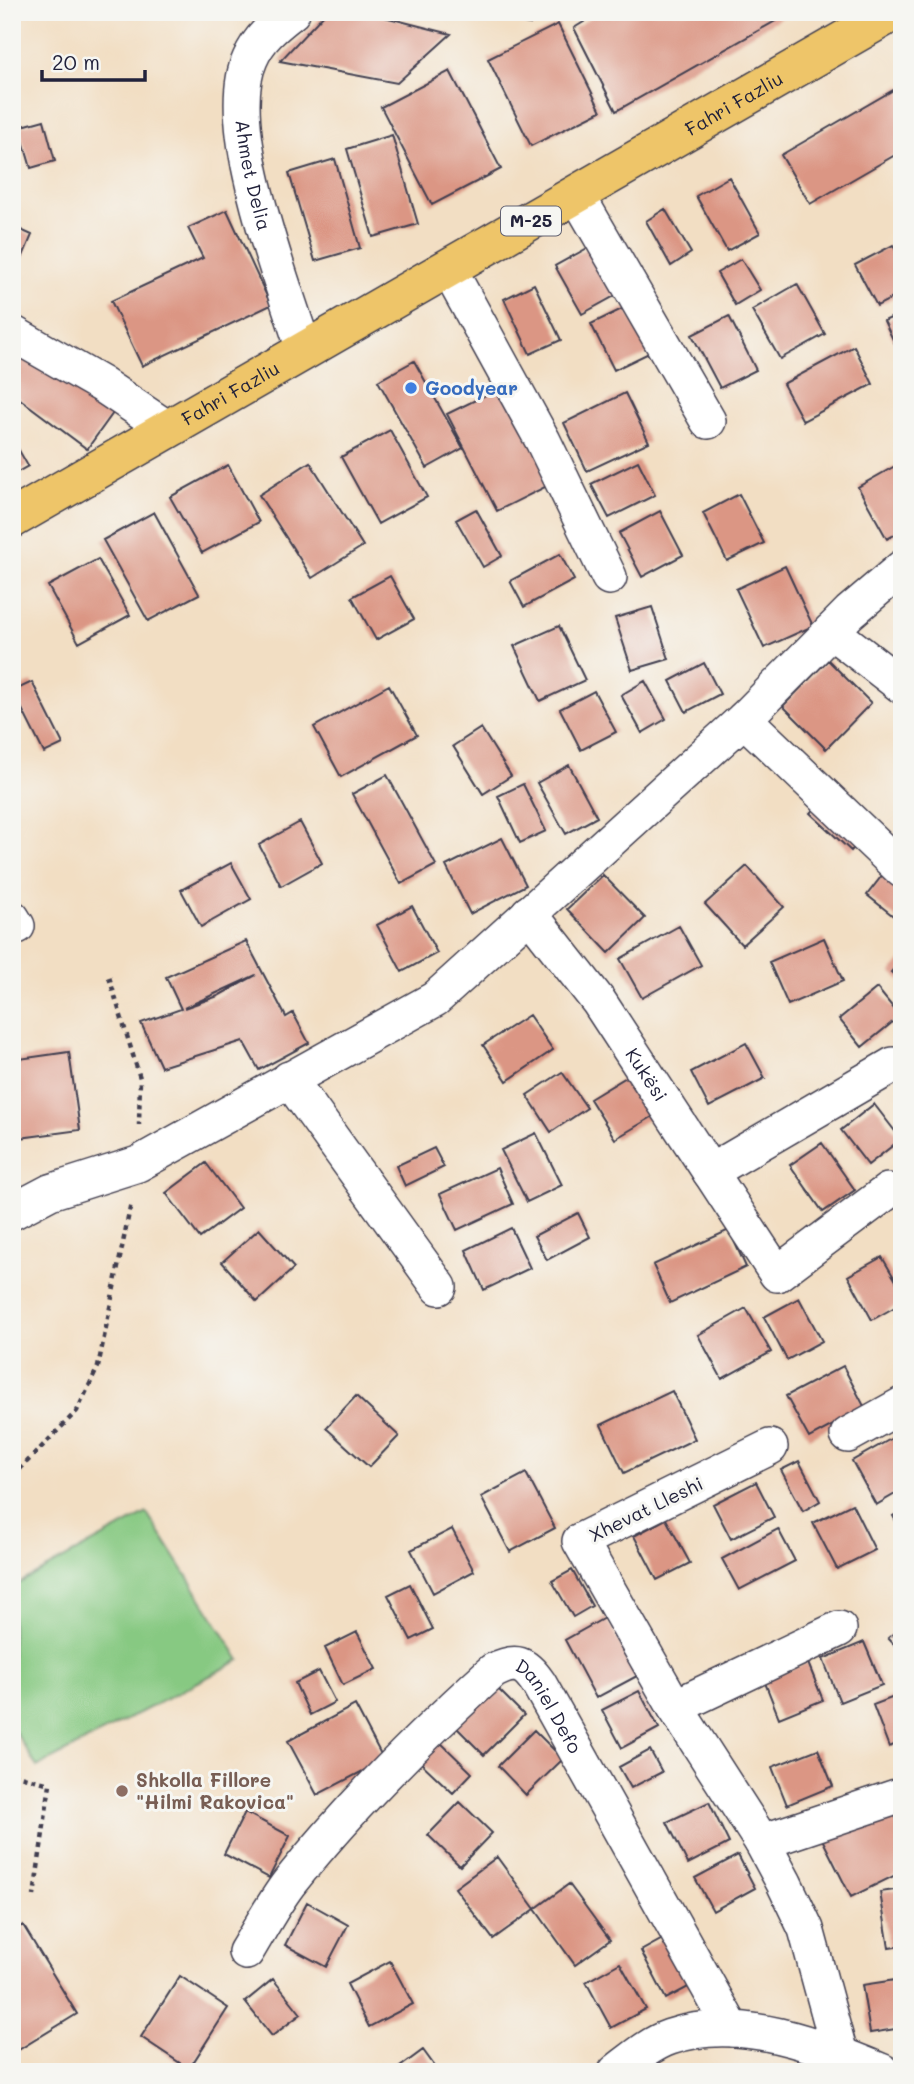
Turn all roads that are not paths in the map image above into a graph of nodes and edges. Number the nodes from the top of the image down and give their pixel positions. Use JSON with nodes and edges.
{"nodes":[{"id":1,"x":292,"y":12,"type":"edge"},
{"id":2,"x":892,"y":12,"type":"edge"},
{"id":3,"x":577,"y":195,"type":"junction"},
{"id":4,"x":448,"y":268,"type":"junction"},
{"id":5,"x":12,"y":333,"type":"edge"},
{"id":6,"x":304,"y":350,"type":"junction"},
{"id":7,"x":708,"y":422,"type":"dead end"},
{"id":8,"x":168,"y":429,"type":"junction"},
{"id":9,"x":12,"y":519,"type":"edge"},
{"id":10,"x":902,"y":568,"type":"edge"},
{"id":11,"x":609,"y":577,"type":"dead end"},
{"id":12,"x":831,"y":631,"type":"junction"},
{"id":13,"x":902,"y":686,"type":"edge"},
{"id":14,"x":744,"y":719,"type":"junction"},
{"id":15,"x":902,"y":870,"type":"edge"},
{"id":16,"x":529,"y":913,"type":"junction"},
{"id":17,"x":893,"y":1065,"type":"dead end"},
{"id":18,"x":289,"y":1079,"type":"junction"},
{"id":19,"x":710,"y":1172,"type":"junction"},
{"id":20,"x":888,"y":1191,"type":"dead end"},
{"id":21,"x":12,"y":1212,"type":"edge"},
{"id":22,"x":439,"y":1287,"type":"dead end"},
{"id":23,"x":902,"y":1405,"type":"edge"},
{"id":24,"x":848,"y":1435,"type":"dead end"},
{"id":25,"x":770,"y":1447,"type":"dead end"},
{"id":26,"x":839,"y":1629,"type":"dead end"},
{"id":27,"x":675,"y":1707,"type":"junction"},
{"id":28,"x":902,"y":1795,"type":"edge"},
{"id":29,"x":762,"y":1842,"type":"junction"},
{"id":30,"x":246,"y":1952,"type":"dead end"},
{"id":31,"x":732,"y":2029,"type":"junction"},
{"id":32,"x":840,"y":2054,"type":"junction"},
{"id":33,"x":617,"y":2072,"type":"edge"},
{"id":34,"x":883,"y":2072,"type":"edge"}],
"edges":[{"from":1,"to":6,"type":"street","name":"Ahmet Delia"},
{"from":2,"to":3,"type":"main road","name":"Fahri Fazliu","number":"M-25"},
{"from":3,"to":4,"type":"main road","name":"Fahri Fazliu","number":"M-25"},
{"from":3,"to":7,"type":"street"},
{"from":4,"to":6,"type":"main road","name":"Fahri Fazliu","number":"M-25"},
{"from":4,"to":11,"type":"street"},
{"from":5,"to":8,"type":"street"},
{"from":6,"to":8,"type":"main road","name":"Fahri Fazliu","number":"M-25"},
{"from":8,"to":9,"type":"main road","name":"Fahri Fazliu","number":"M-25"},
{"from":10,"to":12,"type":"street"},
{"from":12,"to":13,"type":"street"},
{"from":12,"to":14,"type":"street"},
{"from":14,"to":15,"type":"street"},
{"from":14,"to":16,"type":"street"},
{"from":16,"to":18,"type":"street"},
{"from":16,"to":19,"type":"street","name":"Kukësi"},
{"from":17,"to":19,"type":"street"},
{"from":18,"to":21,"type":"street"},
{"from":18,"to":22,"type":"street"},
{"from":19,"to":20,"type":"street","name":"Kukësi"},
{"from":23,"to":24,"type":"street"},
{"from":25,"to":27,"type":"street","name":"Xhevat Lleshi"},
{"from":26,"to":27,"type":"street"},
{"from":27,"to":29,"type":"street","name":"Xhevat Lleshi"},
{"from":28,"to":29,"type":"street"},
{"from":29,"to":32,"type":"street","name":"Xhevat Lleshi"},
{"from":30,"to":31,"type":"street","name":"Daniel Defo"},
{"from":31,"to":32,"type":"street"},
{"from":31,"to":33,"type":"street"},
{"from":32,"to":34,"type":"street"}]}
